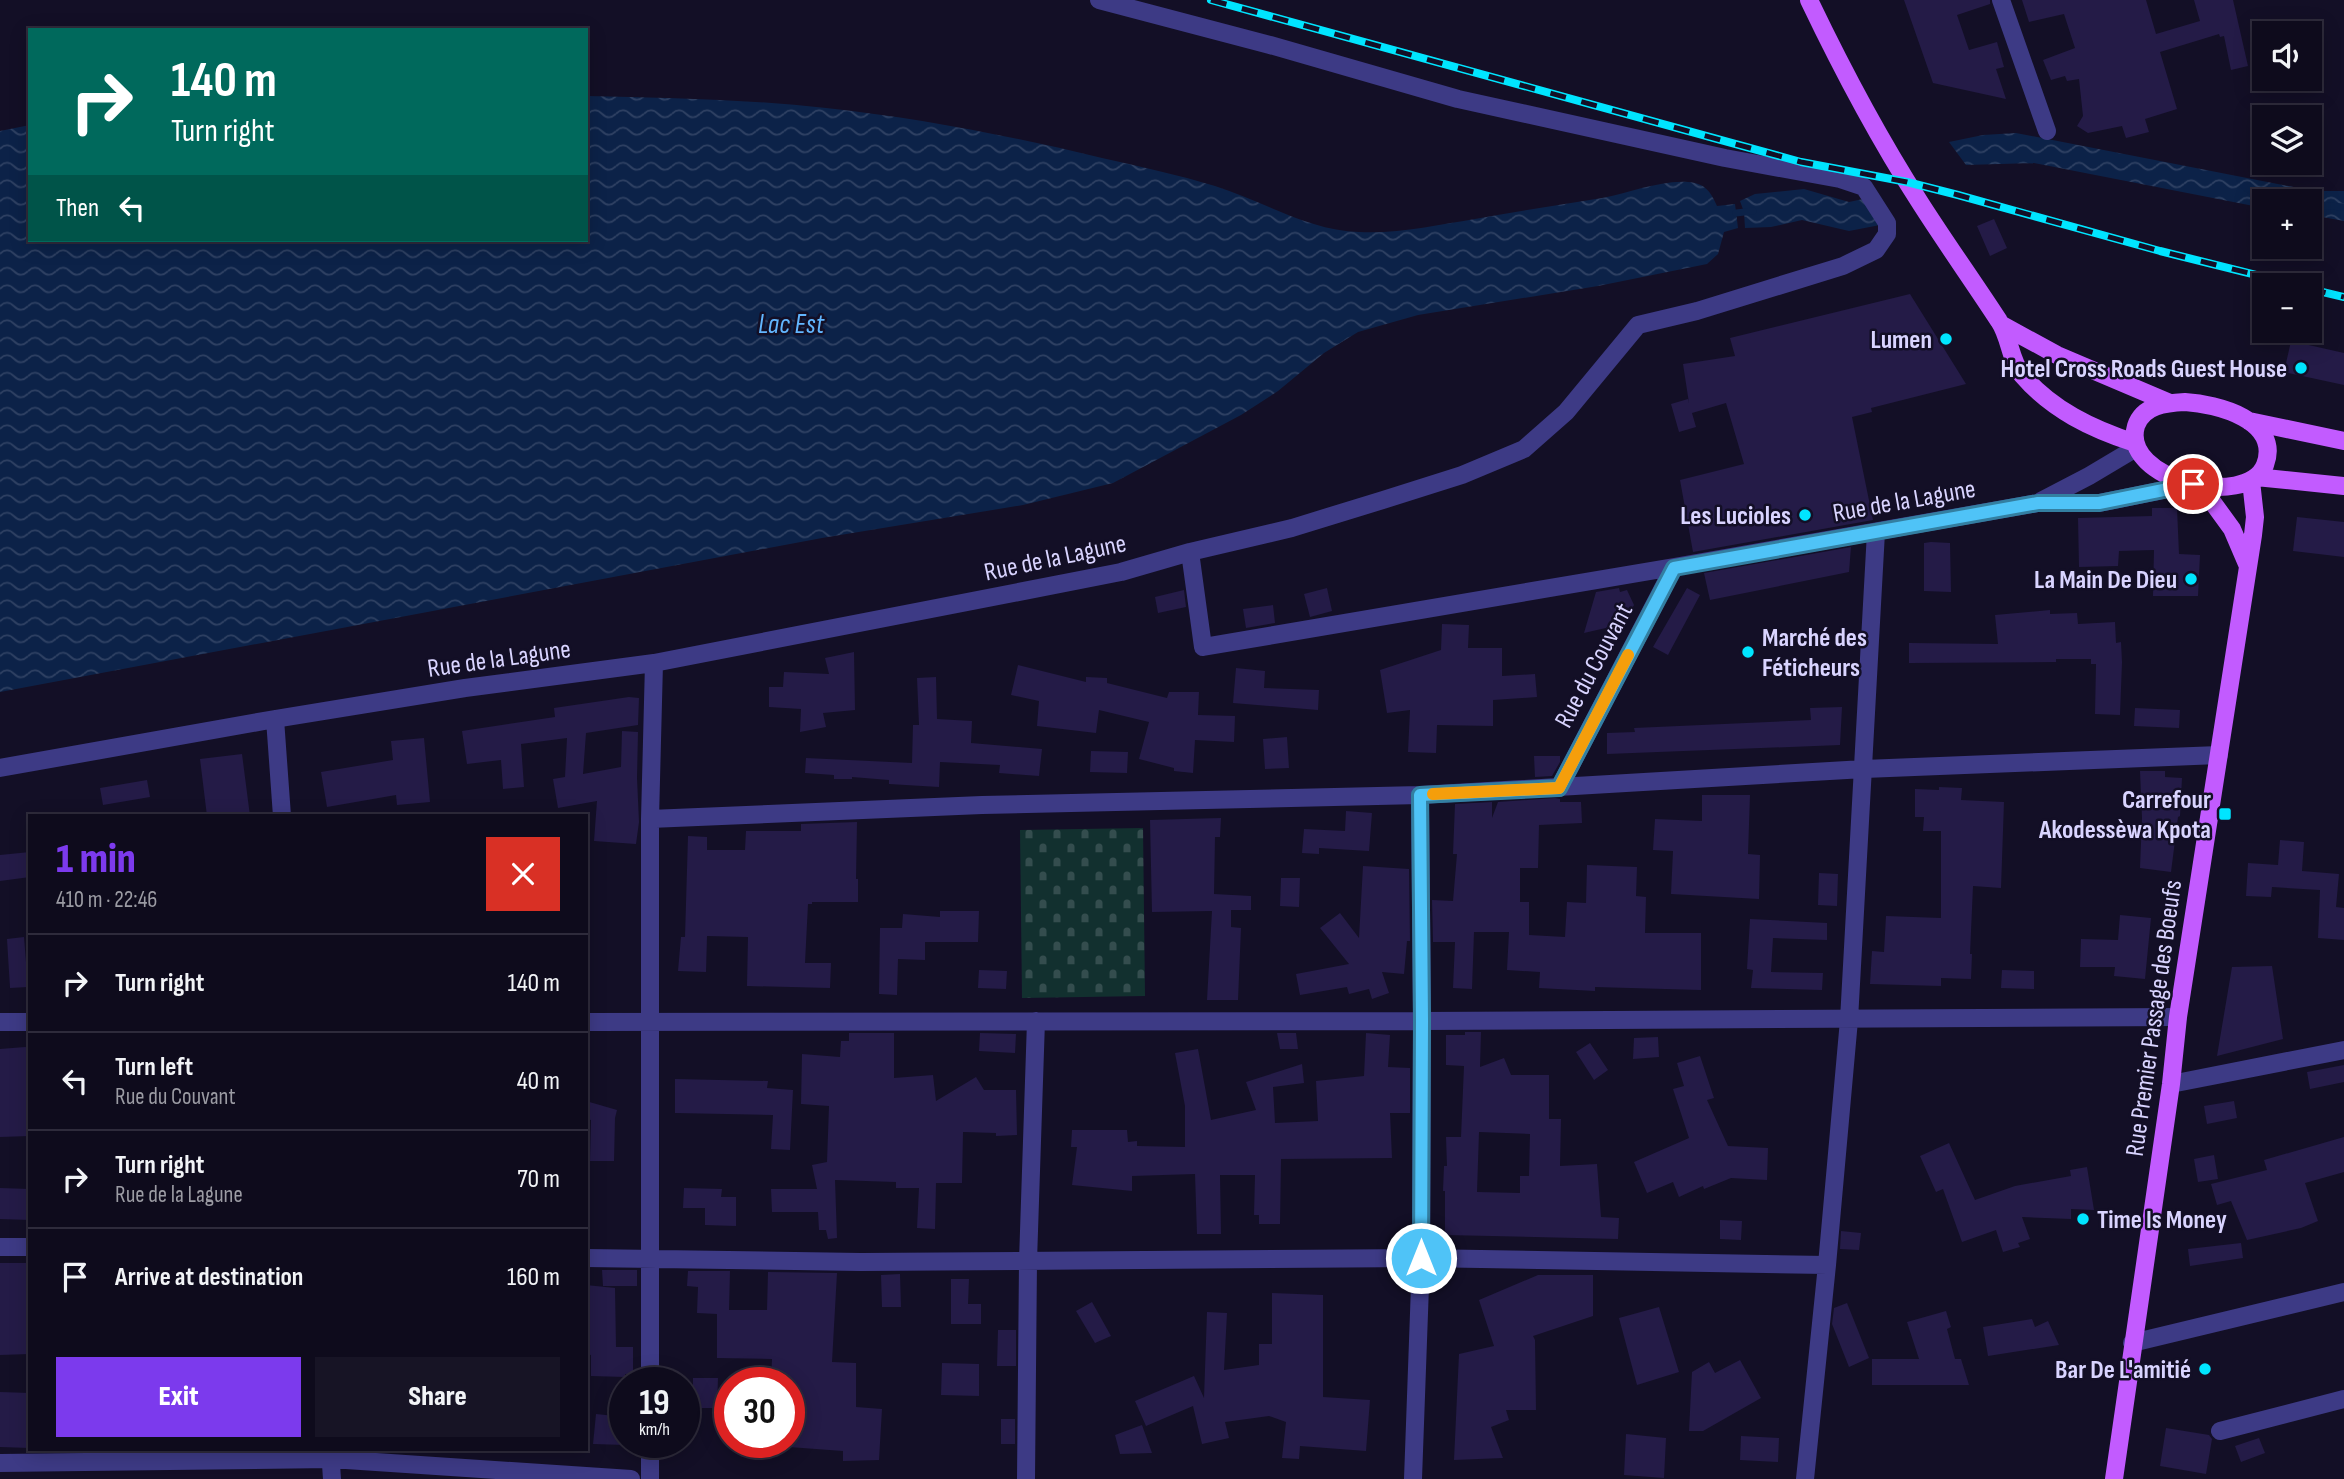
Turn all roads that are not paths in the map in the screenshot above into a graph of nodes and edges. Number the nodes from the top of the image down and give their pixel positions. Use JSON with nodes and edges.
{"nodes":[{"id":1,"x":1099,"y":0,"type":"edge"},
{"id":2,"x":1809,"y":0,"type":"edge"},
{"id":3,"x":2001,"y":0,"type":"edge"},
{"id":4,"x":2047,"y":131,"type":"dead end"},
{"id":5,"x":2002,"y":325,"type":"junction"},
{"id":6,"x":2170,"y":403,"type":"junction"},
{"id":7,"x":2249,"y":421,"type":"junction"},
{"id":8,"x":2344,"y":441,"type":"edge"},
{"id":9,"x":2135,"y":445,"type":"junction"},
{"id":10,"x":2254,"y":479,"type":"junction"},
{"id":11,"x":2197,"y":484,"type":"junction"},
{"id":12,"x":2344,"y":486,"type":"edge"},
{"id":13,"x":2038,"y":503,"type":"junction"},
{"id":14,"x":1876,"y":532,"type":"junction"},
{"id":15,"x":1189,"y":552,"type":"junction"},
{"id":16,"x":2247,"y":564,"type":"junction"},
{"id":17,"x":1674,"y":568,"type":"junction"},
{"id":18,"x":654,"y":663,"type":"junction"},
{"id":19,"x":275,"y":719,"type":"junction"},
{"id":20,"x":2219,"y":755,"type":"junction"},
{"id":21,"x":0,"y":768,"type":"edge"},
{"id":22,"x":1864,"y":769,"type":"junction"},
{"id":23,"x":1559,"y":788,"type":"junction"},
{"id":24,"x":1420,"y":795,"type":"junction"},
{"id":25,"x":282,"y":814,"type":"edge"},
{"id":26,"x":650,"y":819,"type":"junction"},
{"id":27,"x":2178,"y":1017,"type":"junction"},
{"id":28,"x":1849,"y":1020,"type":"junction"},
{"id":29,"x":1036,"y":1021,"type":"junction"},
{"id":30,"x":1422,"y":1021,"type":"junction"},
{"id":31,"x":0,"y":1022,"type":"edge"},
{"id":32,"x":28,"y":1022,"type":"edge"},
{"id":33,"x":588,"y":1022,"type":"edge"},
{"id":34,"x":651,"y":1022,"type":"junction"},
{"id":35,"x":2344,"y":1050,"type":"edge"},
{"id":36,"x":2171,"y":1084,"type":"junction"},
{"id":37,"x":0,"y":1247,"type":"edge"},
{"id":38,"x":28,"y":1247,"type":"edge"},
{"id":39,"x":588,"y":1258,"type":"edge"},
{"id":40,"x":1421,"y":1258,"type":"junction"},
{"id":41,"x":650,"y":1259,"type":"junction"},
{"id":42,"x":1028,"y":1261,"type":"junction"},
{"id":43,"x":1827,"y":1265,"type":"junction"},
{"id":44,"x":2344,"y":1292,"type":"edge"},
{"id":45,"x":2132,"y":1343,"type":"junction"},
{"id":46,"x":650,"y":1367,"type":"edge"},
{"id":47,"x":2344,"y":1399,"type":"edge"},
{"id":48,"x":2220,"y":1431,"type":"dead end"},
{"id":49,"x":331,"y":1454,"type":"edge"},
{"id":50,"x":650,"y":1458,"type":"edge"},
{"id":51,"x":0,"y":1463,"type":"edge"},
{"id":52,"x":332,"y":1479,"type":"edge"},
{"id":53,"x":631,"y":1479,"type":"edge"},
{"id":54,"x":650,"y":1479,"type":"edge"},
{"id":55,"x":1026,"y":1479,"type":"edge"},
{"id":56,"x":1413,"y":1479,"type":"edge"},
{"id":57,"x":1805,"y":1479,"type":"edge"},
{"id":58,"x":2114,"y":1479,"type":"edge"}],
"edges":[{"from":1,"to":15,"type":"street"},
{"from":2,"to":5,"type":"main road"},
{"from":3,"to":4,"type":"street"},
{"from":5,"to":6,"type":"main road"},
{"from":5,"to":9,"type":"main road"},
{"from":6,"to":7,"type":"main road"},
{"from":6,"to":9,"type":"main road"},
{"from":7,"to":8,"type":"main road"},
{"from":7,"to":10,"type":"main road"},
{"from":9,"to":11,"type":"main road"},
{"from":9,"to":13,"type":"street","name":"Rue de la Lagune"},
{"from":10,"to":11,"type":"main road"},
{"from":10,"to":12,"type":"main road"},
{"from":10,"to":16,"type":"main road","name":"Rue Premier Passage des Boeufs"},
{"from":11,"to":13,"type":"street","name":"Rue de la Lagune"},
{"from":11,"to":16,"type":"main road"},
{"from":13,"to":14,"type":"street","name":"Rue de la Lagune"},
{"from":14,"to":17,"type":"street","name":"Rue de la Lagune"},
{"from":14,"to":22,"type":"street"},
{"from":15,"to":17,"type":"street","name":"Rue de la Lagune"},
{"from":15,"to":18,"type":"street","name":"Rue de la Lagune"},
{"from":16,"to":20,"type":"main road","name":"Rue Premier Passage des Boeufs"},
{"from":17,"to":23,"type":"street","name":"Rue du Couvant"},
{"from":18,"to":19,"type":"street","name":"Rue de la Lagune"},
{"from":18,"to":26,"type":"street"},
{"from":19,"to":21,"type":"street","name":"Rue de la Lagune"},
{"from":19,"to":25,"type":"street"},
{"from":20,"to":22,"type":"street"},
{"from":20,"to":27,"type":"main road","name":"Rue Premier Passage des Boeufs"},
{"from":22,"to":23,"type":"street"},
{"from":22,"to":28,"type":"street"},
{"from":23,"to":24,"type":"street"},
{"from":24,"to":26,"type":"street"},
{"from":24,"to":30,"type":"street"},
{"from":26,"to":34,"type":"street"},
{"from":27,"to":28,"type":"street"},
{"from":27,"to":36,"type":"main road","name":"Rue Premier Passage des Boeufs"},
{"from":28,"to":30,"type":"street"},
{"from":28,"to":43,"type":"street"},
{"from":29,"to":30,"type":"street"},
{"from":29,"to":34,"type":"street"},
{"from":29,"to":42,"type":"street"},
{"from":30,"to":40,"type":"street"},
{"from":31,"to":32,"type":"street"},
{"from":33,"to":34,"type":"street"},
{"from":34,"to":41,"type":"street"},
{"from":35,"to":36,"type":"street"},
{"from":36,"to":45,"type":"main road","name":"Rue Premier Passage des Boeufs"},
{"from":37,"to":38,"type":"street"},
{"from":39,"to":41,"type":"street"},
{"from":40,"to":42,"type":"street"},
{"from":40,"to":43,"type":"street"},
{"from":40,"to":56,"type":"street"},
{"from":41,"to":42,"type":"street"},
{"from":41,"to":46,"type":"street"},
{"from":42,"to":55,"type":"street"},
{"from":43,"to":57,"type":"street"},
{"from":44,"to":45,"type":"street"},
{"from":45,"to":58,"type":"main road","name":"Rue Premier Passage des Boeufs"},
{"from":47,"to":48,"type":"street"},
{"from":49,"to":51,"type":"street"},
{"from":49,"to":52,"type":"street"},
{"from":49,"to":53,"type":"street"},
{"from":50,"to":54,"type":"street"}]}
